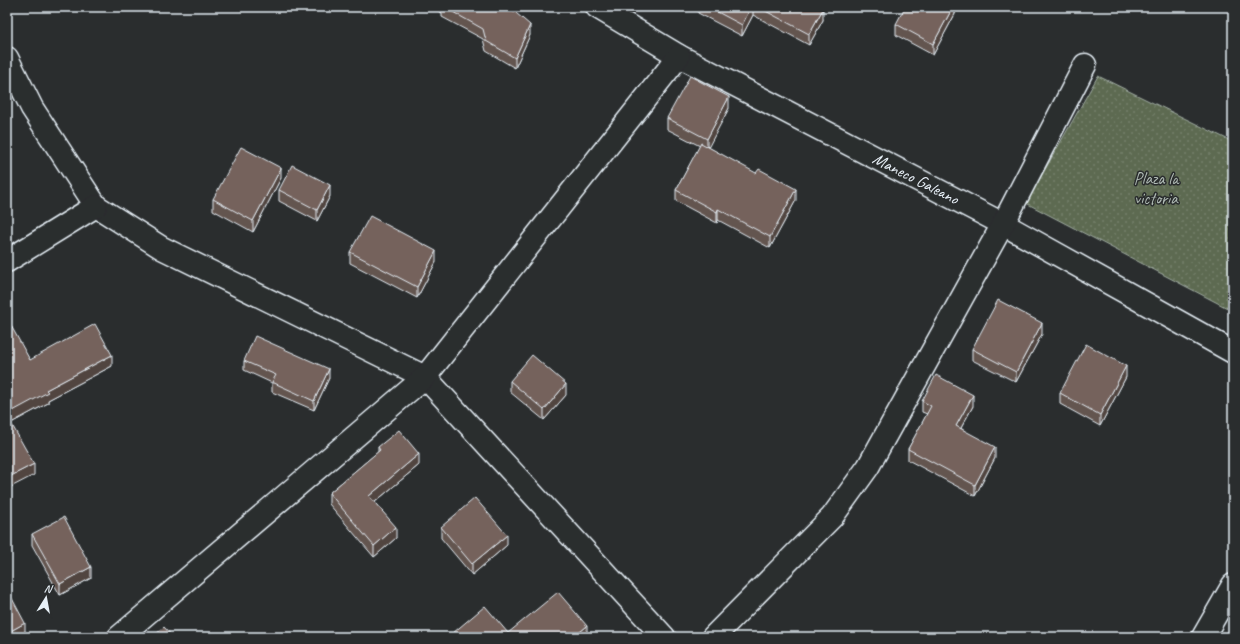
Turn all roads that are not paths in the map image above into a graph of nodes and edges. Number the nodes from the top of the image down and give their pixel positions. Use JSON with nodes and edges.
{"nodes":[{"id":1,"x":597,"y":7,"type":"edge"},
{"id":2,"x":679,"y":56,"type":"junction"},
{"id":3,"x":7,"y":58,"type":"edge"},
{"id":4,"x":1085,"y":65,"type":"dead end"},
{"id":5,"x":96,"y":206,"type":"junction"},
{"id":6,"x":1003,"y":224,"type":"junction"},
{"id":7,"x":7,"y":261,"type":"edge"},
{"id":8,"x":1233,"y":352,"type":"edge"},
{"id":9,"x":426,"y":377,"type":"junction"},
{"id":10,"x":1233,"y":585,"type":"edge"},
{"id":11,"x":120,"y":637,"type":"edge"},
{"id":12,"x":664,"y":637,"type":"edge"},
{"id":13,"x":713,"y":637,"type":"edge"},
{"id":14,"x":1203,"y":637,"type":"edge"}],
"edges":[{"from":1,"to":2,"type":"street","name":"Maneco Galeano"},
{"from":2,"to":6,"type":"street","name":"Maneco Galeano"},
{"from":2,"to":9,"type":"street"},
{"from":3,"to":5,"type":"street"},
{"from":4,"to":6,"type":"street"},
{"from":5,"to":7,"type":"street"},
{"from":5,"to":9,"type":"street"},
{"from":6,"to":8,"type":"street","name":"Maneco Galeano"},
{"from":6,"to":13,"type":"street"},
{"from":9,"to":11,"type":"street"},
{"from":9,"to":12,"type":"street"},
{"from":10,"to":14,"type":"street"}]}
